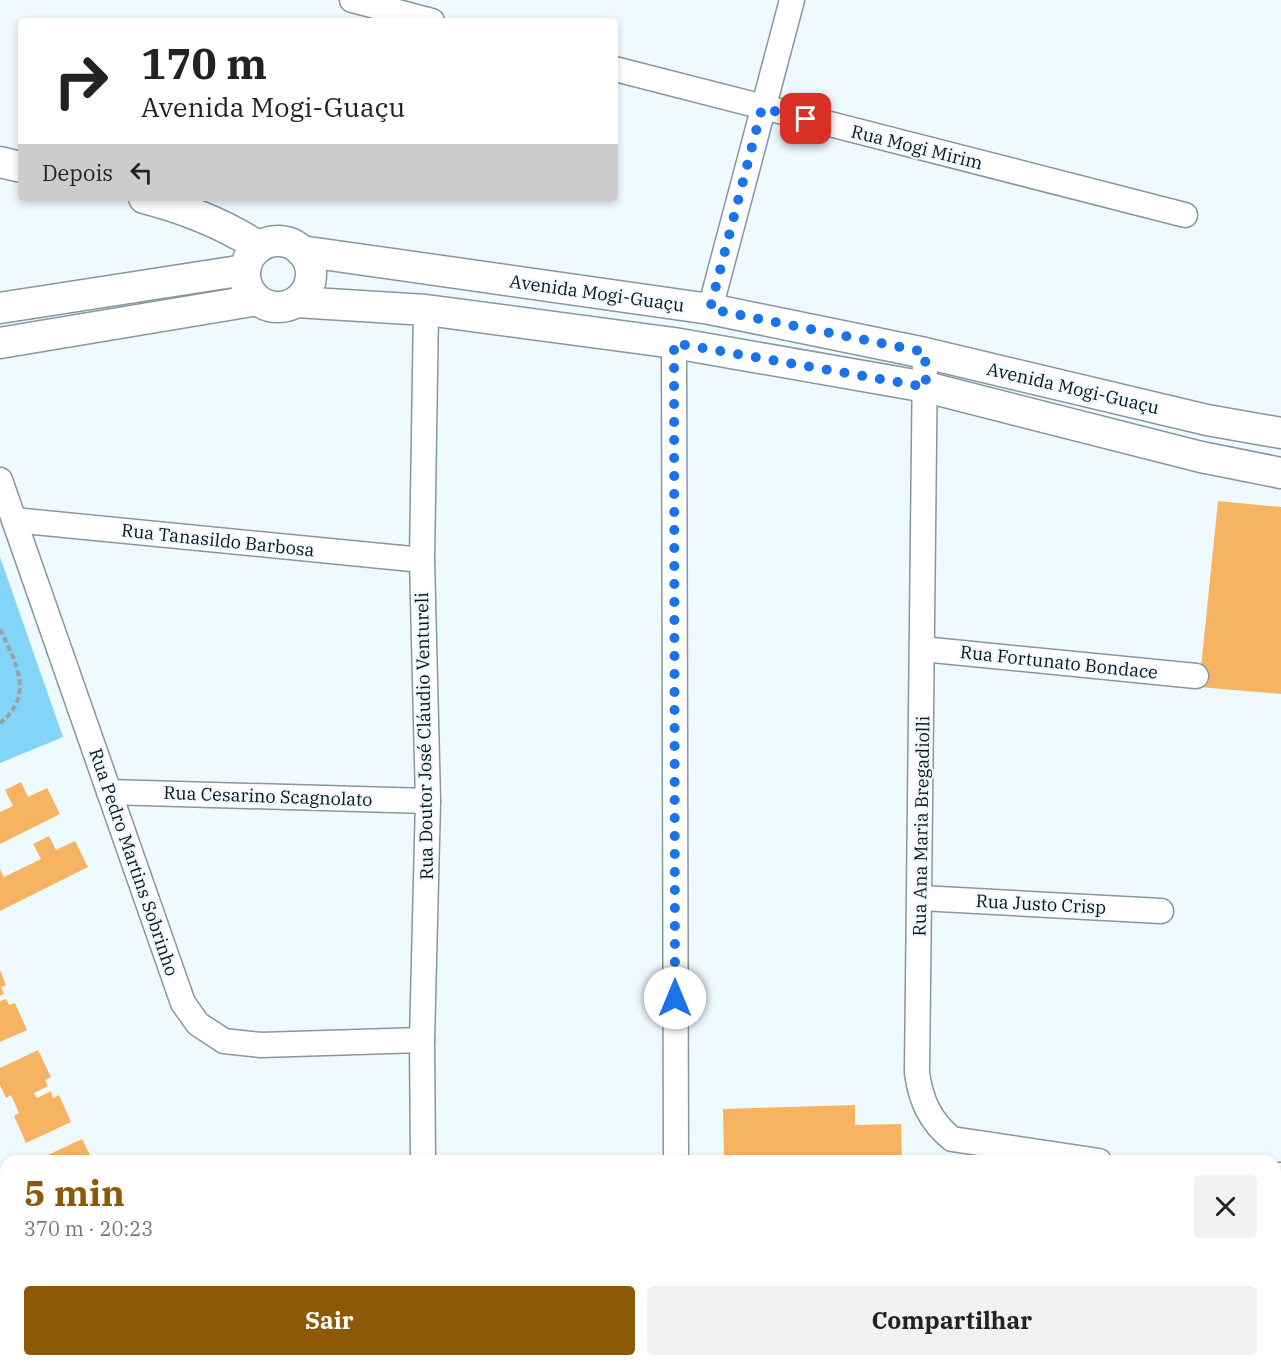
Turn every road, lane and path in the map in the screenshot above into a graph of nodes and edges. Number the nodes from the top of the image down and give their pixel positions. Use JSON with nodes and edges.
{"nodes":[{"id":1,"x":352,"y":0,"type":"edge"},
{"id":2,"x":792,"y":0,"type":"edge"},
{"id":3,"x":421,"y":18,"type":"edge"},
{"id":4,"x":618,"y":70,"type":"edge"},
{"id":5,"x":762,"y":108,"type":"junction"},
{"id":6,"x":0,"y":162,"type":"edge"},
{"id":7,"x":18,"y":166,"type":"edge"},
{"id":8,"x":154,"y":201,"type":"edge"},
{"id":9,"x":1185,"y":214,"type":"dead end"},
{"id":10,"x":301,"y":251,"type":"junction"},
{"id":11,"x":252,"y":259,"type":"junction"},
{"id":12,"x":257,"y":300,"type":"junction"},
{"id":13,"x":296,"y":302,"type":"junction"},
{"id":14,"x":0,"y":308,"type":"edge"},
{"id":15,"x":710,"y":309,"type":"junction"},
{"id":16,"x":426,"y":310,"type":"junction"},
{"id":17,"x":0,"y":343,"type":"edge"},
{"id":18,"x":674,"y":343,"type":"junction"},
{"id":19,"x":925,"y":352,"type":"junction"},
{"id":20,"x":926,"y":387,"type":"junction"},
{"id":21,"x":1207,"y":420,"type":"junction"},
{"id":22,"x":1281,"y":434,"type":"edge"},
{"id":23,"x":1201,"y":458,"type":"junction"},
{"id":24,"x":1281,"y":473,"type":"edge"},
{"id":25,"x":0,"y":480,"type":"edge"},
{"id":26,"x":14,"y":520,"type":"junction"},
{"id":27,"x":422,"y":560,"type":"junction"},
{"id":28,"x":0,"y":629,"type":"edge"},
{"id":29,"x":922,"y":649,"type":"junction"},
{"id":30,"x":1196,"y":676,"type":"dead end"},
{"id":31,"x":0,"y":723,"type":"edge"},
{"id":32,"x":109,"y":792,"type":"junction"},
{"id":33,"x":428,"y":801,"type":"junction"},
{"id":34,"x":921,"y":898,"type":"junction"},
{"id":35,"x":1161,"y":911,"type":"dead end"},
{"id":36,"x":422,"y":1040,"type":"junction"},
{"id":37,"x":423,"y":1155,"type":"edge"},
{"id":38,"x":676,"y":1155,"type":"edge"},
{"id":39,"x":1059,"y":1155,"type":"edge"}],
"edges":[{"from":1,"to":3,"type":"street"},
{"from":2,"to":5,"type":"street"},
{"from":4,"to":5,"type":"street","name":"Rua Mogi Mirim"},
{"from":5,"to":9,"type":"street","name":"Rua Mogi Mirim"},
{"from":5,"to":15,"type":"street"},
{"from":6,"to":7,"type":"street"},
{"from":8,"to":11,"type":"street"},
{"from":10,"to":11,"type":"street"},
{"from":10,"to":13,"type":"street"},
{"from":10,"to":15,"type":"street","name":"Avenida Mogi-Guaçu"},
{"from":11,"to":12,"type":"street"},
{"from":11,"to":14,"type":"street"},
{"from":12,"to":13,"type":"street"},
{"from":12,"to":17,"type":"street"},
{"from":13,"to":16,"type":"street","name":"Avenida Mogi-Guaçu"},
{"from":15,"to":19,"type":"street","name":"Avenida Mogi-Guaçu"},
{"from":16,"to":18,"type":"street","name":"Avenida Mogi-Guaçu"},
{"from":16,"to":27,"type":"street","name":"Rua Doutor José Cláudio Ventureli"},
{"from":18,"to":20,"type":"street","name":"Avenida Mogi-Guaçu"},
{"from":18,"to":38,"type":"street"},
{"from":19,"to":20,"type":"street","name":"Rua Ana Maria Bregadiolli"},
{"from":19,"to":21,"type":"street","name":"Avenida Mogi-Guaçu"},
{"from":20,"to":23,"type":"street","name":"Avenida Mogi-Guaçu"},
{"from":20,"to":29,"type":"street","name":"Rua Ana Maria Bregadiolli"},
{"from":21,"to":22,"type":"street","name":"Avenida Mogi-Guaçu"},
{"from":21,"to":23,"type":"street"},
{"from":23,"to":24,"type":"street","name":"Avenida Mogi-Guaçu"},
{"from":25,"to":26,"type":"street","name":"Rua Pedro Martins Sobrinho"},
{"from":26,"to":27,"type":"street","name":"Rua Tanasildo Barbosa"},
{"from":26,"to":32,"type":"street","name":"Rua Pedro Martins Sobrinho"},
{"from":27,"to":33,"type":"street","name":"Rua Doutor José Cláudio Ventureli"},
{"from":28,"to":31,"type":"path"},
{"from":29,"to":30,"type":"street","name":"Rua Fortunato Bondace"},
{"from":29,"to":34,"type":"street","name":"Rua Ana Maria Bregadiolli"},
{"from":32,"to":33,"type":"street","name":"Rua Cesarino Scagnolato"},
{"from":32,"to":36,"type":"street","name":"Rua Pedro Martins Sobrinho"},
{"from":33,"to":36,"type":"street","name":"Rua Doutor José Cláudio Ventureli"},
{"from":34,"to":35,"type":"street","name":"Rua Justo Crisp"},
{"from":34,"to":39,"type":"street","name":"Rua Ana Maria Bregadiolli"},
{"from":36,"to":37,"type":"street","name":"Rua Doutor José Cláudio Ventureli"}]}
